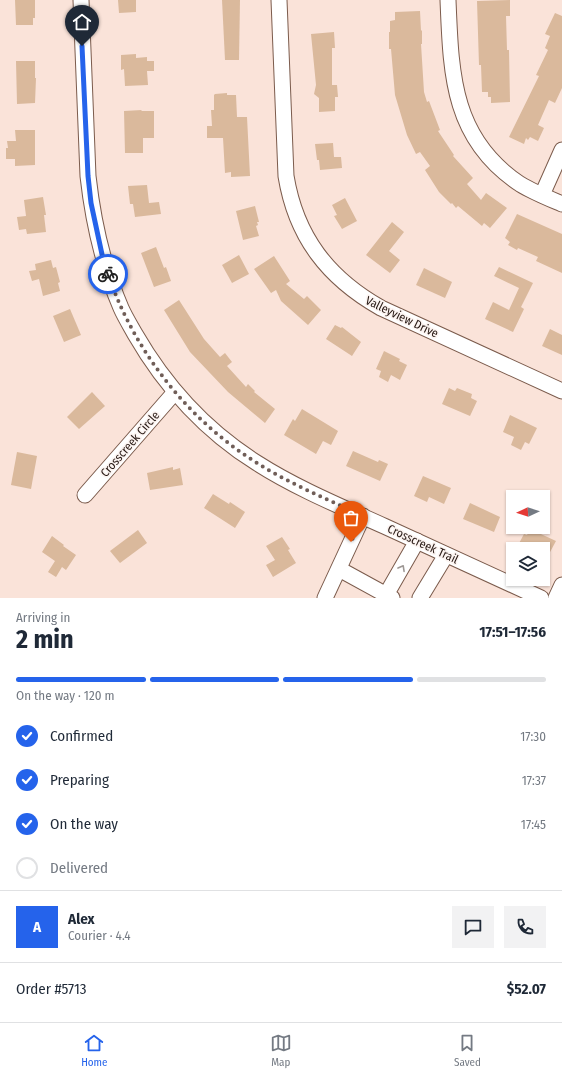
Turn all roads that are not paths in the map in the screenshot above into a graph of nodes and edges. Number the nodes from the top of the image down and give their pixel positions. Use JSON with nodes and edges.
{"nodes":[{"id":1,"x":81,"y":0,"type":"edge"},
{"id":2,"x":278,"y":0,"type":"edge"},
{"id":3,"x":448,"y":0,"type":"edge"},
{"id":4,"x":562,"y":150,"type":"edge"},
{"id":5,"x":542,"y":195,"type":"junction"},
{"id":6,"x":562,"y":204,"type":"edge"},
{"id":7,"x":562,"y":391,"type":"edge"},
{"id":8,"x":175,"y":392,"type":"junction"},
{"id":9,"x":85,"y":495,"type":"dead end"},
{"id":10,"x":363,"y":516,"type":"junction"},
{"id":11,"x":417,"y":541,"type":"junction"},
{"id":12,"x":446,"y":555,"type":"junction"},
{"id":13,"x":339,"y":569,"type":"junction"},
{"id":14,"x":562,"y":585,"type":"edge"},
{"id":15,"x":389,"y":596,"type":"edge"},
{"id":16,"x":325,"y":598,"type":"edge"},
{"id":17,"x":420,"y":598,"type":"edge"},
{"id":18,"x":541,"y":598,"type":"edge"},
{"id":19,"x":556,"y":598,"type":"edge"}],
"edges":[{"from":1,"to":8,"type":"street","name":"Crosscreek Trail"},
{"from":2,"to":7,"type":"street","name":"Valleyview Drive"},
{"from":3,"to":5,"type":"street"},
{"from":4,"to":5,"type":"street"},
{"from":5,"to":6,"type":"street"},
{"from":8,"to":9,"type":"street","name":"Crosscreek Circle"},
{"from":8,"to":10,"type":"street","name":"Crosscreek Trail"},
{"from":10,"to":11,"type":"street","name":"Crosscreek Trail"},
{"from":10,"to":13,"type":"street"},
{"from":11,"to":12,"type":"street","name":"Crosscreek Trail"},
{"from":15,"to":11,"type":"street","one_way":true},
{"from":12,"to":17,"type":"street"},
{"from":12,"to":18,"type":"street","name":"Crosscreek Trail"},
{"from":13,"to":15,"type":"street"},
{"from":13,"to":16,"type":"street"},
{"from":14,"to":19,"type":"street"}]}
